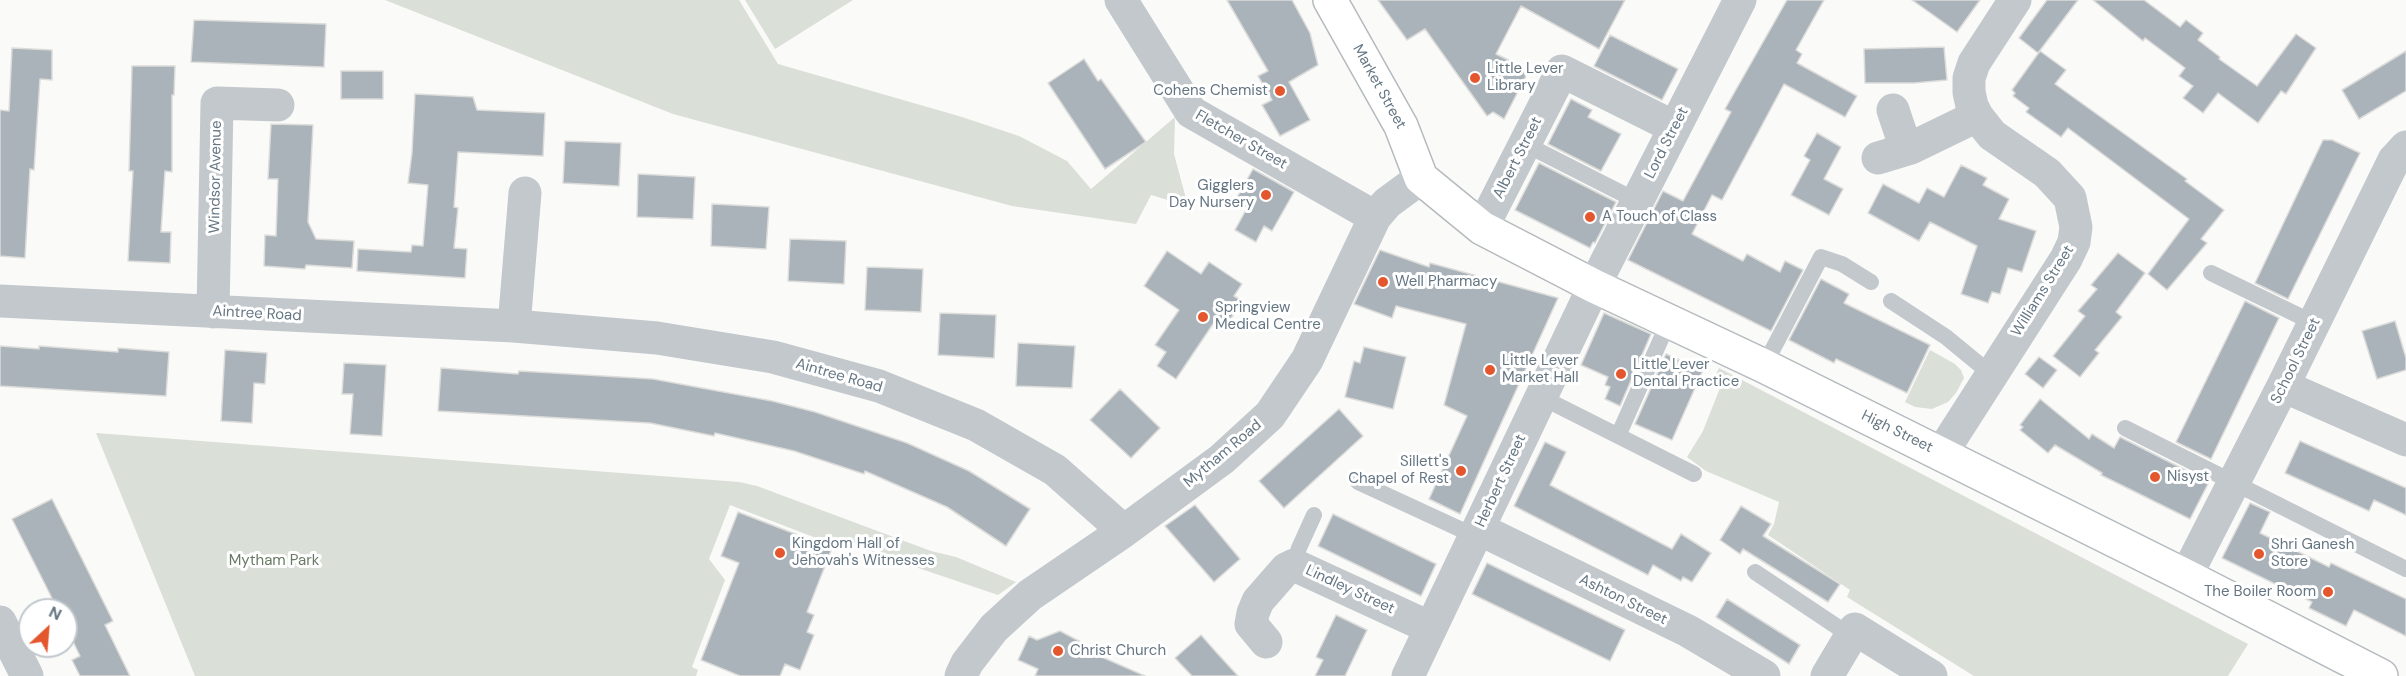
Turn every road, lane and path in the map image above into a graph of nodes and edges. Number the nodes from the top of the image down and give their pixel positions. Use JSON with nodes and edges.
{"nodes":[{"id":1,"x":1121,"y":0,"type":"edge"},
{"id":2,"x":1330,"y":0,"type":"edge"},
{"id":3,"x":1740,"y":0,"type":"edge"},
{"id":4,"x":2015,"y":0,"type":"edge"},
{"id":5,"x":278,"y":105,"type":"dead end"},
{"id":6,"x":1893,"y":110,"type":"dead end"},
{"id":7,"x":1977,"y":116,"type":"junction"},
{"id":8,"x":1674,"y":127,"type":"junction"},
{"id":9,"x":1525,"y":144,"type":"junction"},
{"id":10,"x":2406,"y":147,"type":"edge"},
{"id":11,"x":1421,"y":178,"type":"junction"},
{"id":12,"x":525,"y":193,"type":"dead end"},
{"id":13,"x":1637,"y":201,"type":"junction"},
{"id":14,"x":1375,"y":217,"type":"junction"},
{"id":15,"x":1482,"y":228,"type":"junction"},
{"id":16,"x":2211,"y":273,"type":"dead end"},
{"id":17,"x":1871,"y":282,"type":"dead end"},
{"id":18,"x":1594,"y":286,"type":"junction"},
{"id":19,"x":0,"y":301,"type":"edge"},
{"id":20,"x":1891,"y":301,"type":"dead end"},
{"id":21,"x":213,"y":312,"type":"junction"},
{"id":22,"x":1669,"y":321,"type":"junction"},
{"id":23,"x":2314,"y":323,"type":"junction"},
{"id":24,"x":514,"y":326,"type":"junction"},
{"id":25,"x":1764,"y":366,"type":"junction"},
{"id":26,"x":1991,"y":374,"type":"junction"},
{"id":27,"x":2283,"y":386,"type":"junction"},
{"id":28,"x":1541,"y":397,"type":"junction"},
{"id":29,"x":2125,"y":428,"type":"dead end"},
{"id":30,"x":1618,"y":436,"type":"junction"},
{"id":31,"x":2406,"y":440,"type":"edge"},
{"id":32,"x":1941,"y":454,"type":"junction"},
{"id":33,"x":1694,"y":474,"type":"dead end"},
{"id":34,"x":1358,"y":482,"type":"dead end"},
{"id":35,"x":2234,"y":482,"type":"junction"},
{"id":36,"x":1314,"y":515,"type":"dead end"},
{"id":37,"x":1124,"y":531,"type":"junction"},
{"id":38,"x":1477,"y":532,"type":"junction"},
{"id":39,"x":1294,"y":565,"type":"junction"},
{"id":40,"x":2406,"y":569,"type":"edge"},
{"id":41,"x":1755,"y":573,"type":"dead end"},
{"id":42,"x":2186,"y":576,"type":"junction"},
{"id":43,"x":0,"y":622,"type":"edge"},
{"id":44,"x":1431,"y":628,"type":"junction"},
{"id":45,"x":1853,"y":632,"type":"junction"},
{"id":46,"x":1266,"y":642,"type":"dead end"},
{"id":47,"x":27,"y":676,"type":"edge"},
{"id":48,"x":961,"y":676,"type":"edge"},
{"id":49,"x":1408,"y":676,"type":"edge"},
{"id":50,"x":1764,"y":676,"type":"edge"},
{"id":51,"x":1827,"y":676,"type":"edge"},
{"id":52,"x":1931,"y":676,"type":"edge"},
{"id":53,"x":2380,"y":676,"type":"edge"}],
"edges":[{"from":1,"to":14,"type":"street","name":"Fletcher Street"},
{"from":2,"to":11,"type":"main road","name":"Market Street"},
{"from":3,"to":8,"type":"street","name":"Lord Street"},
{"from":4,"to":7,"type":"street","name":"Williams Street"},
{"from":5,"to":21,"type":"street","name":"Windsor Avenue"},
{"from":6,"to":7,"type":"street"},
{"from":7,"to":26,"type":"street","name":"Williams Street"},
{"from":8,"to":9,"type":"street","name":"Albert Street"},
{"from":8,"to":13,"type":"street","name":"Lord Street"},
{"from":9,"to":13,"type":"lane"},
{"from":9,"to":15,"type":"street","name":"Albert Street"},
{"from":10,"to":23,"type":"street","name":"School Street"},
{"from":11,"to":14,"type":"street","name":"Mytham Road"},
{"from":11,"to":15,"type":"main road","name":"High Street"},
{"from":12,"to":24,"type":"street"},
{"from":13,"to":18,"type":"street","name":"Lord Street"},
{"from":14,"to":37,"type":"street","name":"Mytham Road"},
{"from":15,"to":18,"type":"main road","name":"High Street"},
{"from":16,"to":23,"type":"lane"},
{"from":17,"to":25,"type":"lane"},
{"from":18,"to":22,"type":"main road","name":"High Street"},
{"from":18,"to":28,"type":"street","name":"Herbert Street"},
{"from":19,"to":21,"type":"street","name":"Aintree Road"},
{"from":20,"to":26,"type":"lane"},
{"from":21,"to":24,"type":"street","name":"Aintree Road"},
{"from":22,"to":25,"type":"main road","name":"High Street"},
{"from":22,"to":30,"type":"lane"},
{"from":23,"to":27,"type":"street","name":"School Street"},
{"from":24,"to":37,"type":"street","name":"Aintree Road"},
{"from":25,"to":32,"type":"main road","name":"High Street"},
{"from":26,"to":32,"type":"street","name":"Williams Street"},
{"from":27,"to":31,"type":"street"},
{"from":27,"to":35,"type":"street","name":"School Street"},
{"from":28,"to":30,"type":"lane"},
{"from":28,"to":38,"type":"street","name":"Herbert Street"},
{"from":29,"to":35,"type":"lane"},
{"from":30,"to":33,"type":"lane"},
{"from":32,"to":42,"type":"main road","name":"High Street"},
{"from":34,"to":38,"type":"lane"},
{"from":35,"to":40,"type":"lane"},
{"from":35,"to":42,"type":"street","name":"School Street"},
{"from":36,"to":39,"type":"lane"},
{"from":37,"to":48,"type":"street","name":"Mytham Road"},
{"from":38,"to":44,"type":"street","name":"Herbert Street"},
{"from":38,"to":50,"type":"street","name":"Ashton Street"},
{"from":39,"to":44,"type":"street","name":"Lindley Street"},
{"from":39,"to":46,"type":"street","name":"Lindley Street"},
{"from":41,"to":45,"type":"lane"},
{"from":42,"to":53,"type":"main road","name":"High Street"},
{"from":43,"to":47,"type":"street"},
{"from":44,"to":49,"type":"street","name":"Herbert Street"},
{"from":45,"to":51,"type":"street"},
{"from":45,"to":52,"type":"street"}]}
